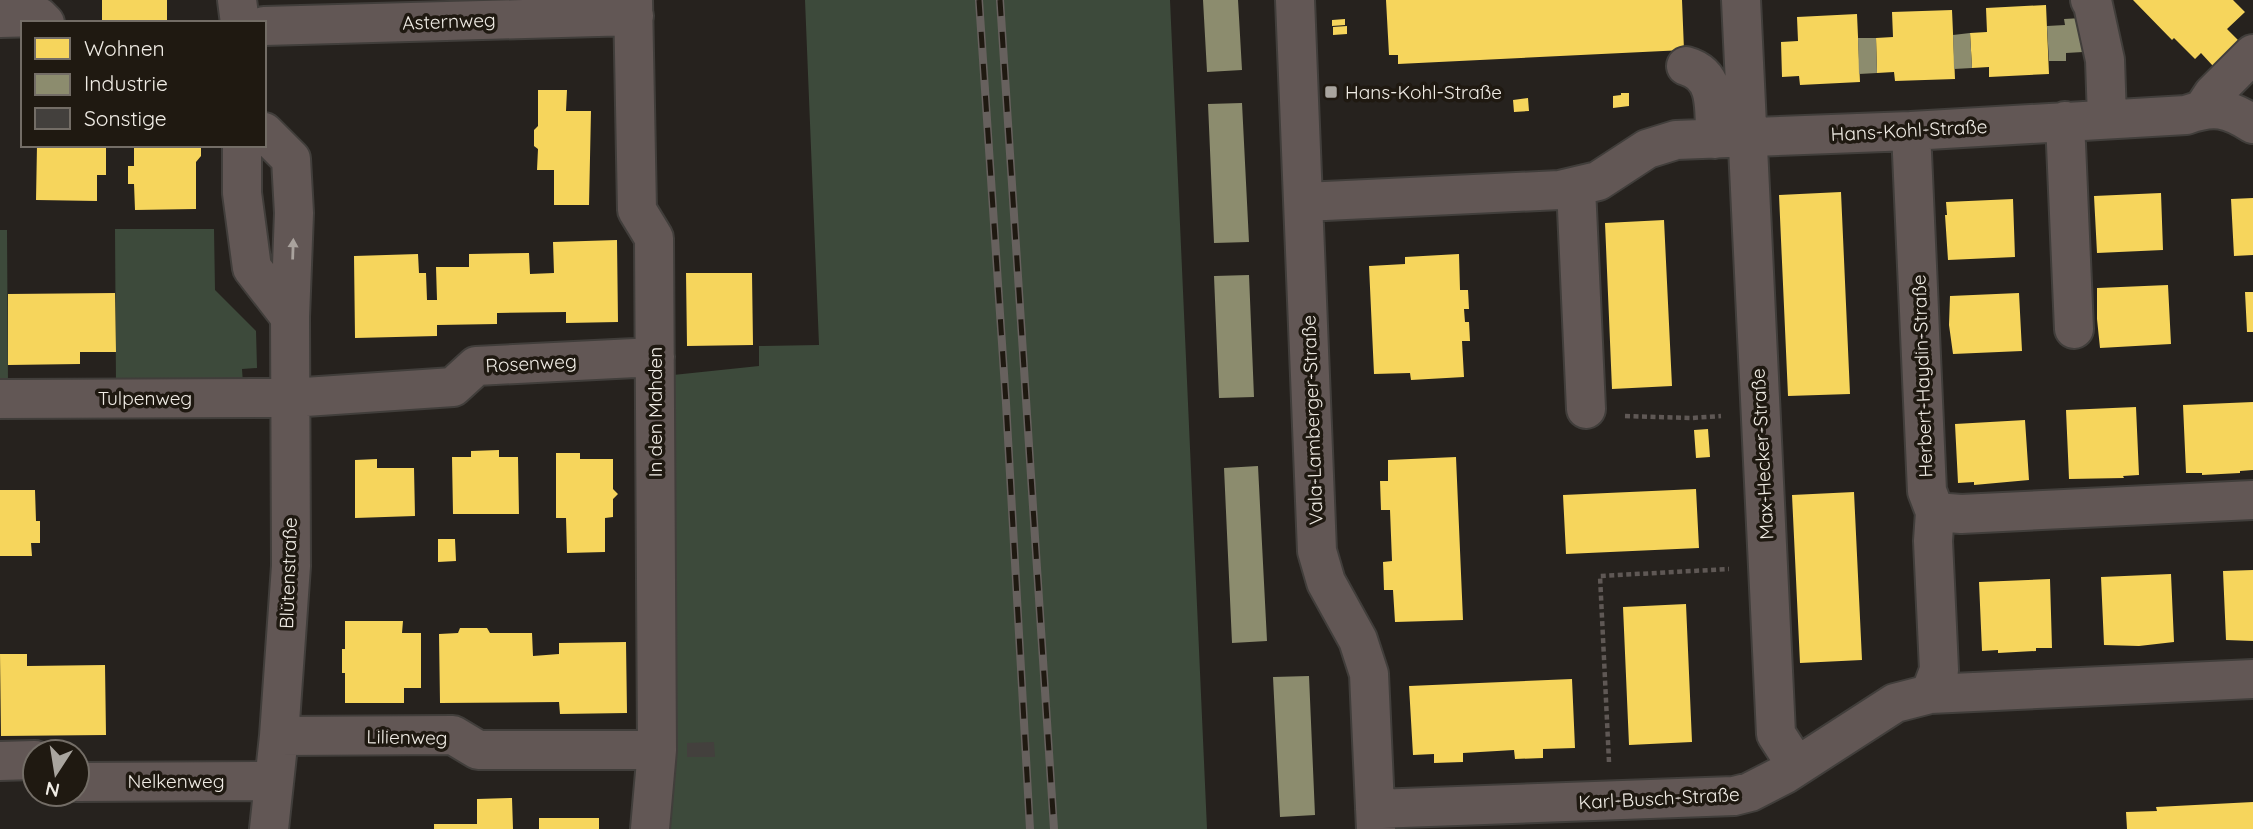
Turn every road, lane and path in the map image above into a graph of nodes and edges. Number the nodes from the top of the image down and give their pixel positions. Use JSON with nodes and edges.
{"nodes":[{"id":1,"x":237,"y":0,"type":"edge"},
{"id":2,"x":1295,"y":0,"type":"edge"},
{"id":3,"x":1741,"y":0,"type":"edge"},
{"id":4,"x":2090,"y":0,"type":"edge"},
{"id":5,"x":634,"y":8,"type":"edge"},
{"id":6,"x":0,"y":18,"type":"edge"},
{"id":7,"x":43,"y":21,"type":"edge"},
{"id":8,"x":240,"y":21,"type":"edge"},
{"id":9,"x":266,"y":26,"type":"edge"},
{"id":10,"x":2253,"y":54,"type":"edge"},
{"id":11,"x":1686,"y":66,"type":"dead end"},
{"id":12,"x":2203,"y":110,"type":"junction"},
{"id":13,"x":2107,"y":118,"type":"junction"},
{"id":14,"x":2065,"y":121,"type":"junction"},
{"id":15,"x":2253,"y":124,"type":"edge"},
{"id":16,"x":1911,"y":131,"type":"junction"},
{"id":17,"x":266,"y":134,"type":"edge"},
{"id":18,"x":1731,"y":138,"type":"junction"},
{"id":19,"x":242,"y":147,"type":"edge"},
{"id":20,"x":1576,"y":187,"type":"junction"},
{"id":21,"x":1304,"y":202,"type":"junction"},
{"id":22,"x":290,"y":317,"type":"junction"},
{"id":23,"x":2074,"y":328,"type":"dead end"},
{"id":24,"x":655,"y":358,"type":"junction"},
{"id":25,"x":290,"y":398,"type":"junction"},
{"id":26,"x":0,"y":399,"type":"edge"},
{"id":27,"x":1586,"y":409,"type":"joint"},
{"id":28,"x":1760,"y":415,"type":"junction"},
{"id":29,"x":2253,"y":500,"type":"edge"},
{"id":30,"x":1935,"y":512,"type":"junction"},
{"id":31,"x":1767,"y":567,"type":"junction"},
{"id":32,"x":2253,"y":679,"type":"edge"},
{"id":33,"x":1930,"y":694,"type":"junction"},
{"id":34,"x":279,"y":736,"type":"junction"},
{"id":35,"x":657,"y":750,"type":"junction"},
{"id":36,"x":21,"y":760,"type":"edge"},
{"id":37,"x":0,"y":761,"type":"edge"},
{"id":38,"x":1796,"y":765,"type":"junction"},
{"id":39,"x":274,"y":781,"type":"junction"},
{"id":40,"x":91,"y":782,"type":"edge"},
{"id":41,"x":1611,"y":802,"type":"junction"},
{"id":42,"x":1375,"y":819,"type":"edge"},
{"id":43,"x":269,"y":829,"type":"edge"},
{"id":44,"x":650,"y":829,"type":"edge"}],
"edges":[{"from":1,"to":8,"type":"street"},
{"from":2,"to":21,"type":"street","name":"Vala-Lamberger-Straße"},
{"from":3,"to":18,"type":"street"},
{"from":4,"to":13,"type":"street"},
{"from":5,"to":9,"type":"street","name":"Asternweg"},
{"from":5,"to":24,"type":"street","name":"In den Mahden"},
{"from":6,"to":7,"type":"street"},
{"from":10,"to":12,"type":"street"},
{"from":11,"to":18,"type":"street"},
{"from":12,"to":13,"type":"street","name":"Hans-Kohl-Straße"},
{"from":12,"to":15,"type":"street","name":"Hans-Kohl-Straße"},
{"from":13,"to":14,"type":"street","name":"Hans-Kohl-Straße"},
{"from":14,"to":16,"type":"street","name":"Hans-Kohl-Straße"},
{"from":14,"to":23,"type":"street"},
{"from":16,"to":18,"type":"street","name":"Hans-Kohl-Straße"},
{"from":16,"to":30,"type":"street","name":"Herbert-Haydin-Straße"},
{"from":22,"to":17,"type":"street","name":"Blütenstraße","one_way":true},
{"from":18,"to":20,"type":"street","name":"Hans-Kohl-Straße"},
{"from":18,"to":28,"type":"street","name":"Max-Hecker-Straße"},
{"from":19,"to":22,"type":"street"},
{"from":20,"to":21,"type":"street","name":"Hans-Kohl-Straße"},
{"from":20,"to":27,"type":"street"},
{"from":21,"to":42,"type":"street","name":"Vala-Lamberger-Straße"},
{"from":22,"to":25,"type":"street","name":"Blütenstraße"},
{"from":24,"to":25,"type":"street","name":"Rosenweg"},
{"from":24,"to":35,"type":"street","name":"In den Mahden"},
{"from":25,"to":26,"type":"street","name":"Tulpenweg"},
{"from":25,"to":34,"type":"street","name":"Blütenstraße"},
{"from":27,"to":28,"type":"path"},
{"from":28,"to":31,"type":"street","name":"Max-Hecker-Straße"},
{"from":29,"to":30,"type":"street"},
{"from":30,"to":33,"type":"street","name":"Herbert-Haydin-Straße"},
{"from":31,"to":38,"type":"street","name":"Max-Hecker-Straße"},
{"from":31,"to":41,"type":"path"},
{"from":32,"to":33,"type":"street","name":"Karl-Busch-Straße"},
{"from":33,"to":38,"type":"street","name":"Karl-Busch-Straße"},
{"from":34,"to":35,"type":"street","name":"Lilienweg"},
{"from":34,"to":39,"type":"street","name":"Blütenstraße"},
{"from":35,"to":44,"type":"street","name":"In den Mahden"},
{"from":36,"to":37,"type":"street"},
{"from":38,"to":41,"type":"street","name":"Karl-Busch-Straße"},
{"from":39,"to":40,"type":"street","name":"Nelkenweg"},
{"from":39,"to":43,"type":"street","name":"Blütenstraße"},
{"from":41,"to":42,"type":"street","name":"Karl-Busch-Straße"}]}
